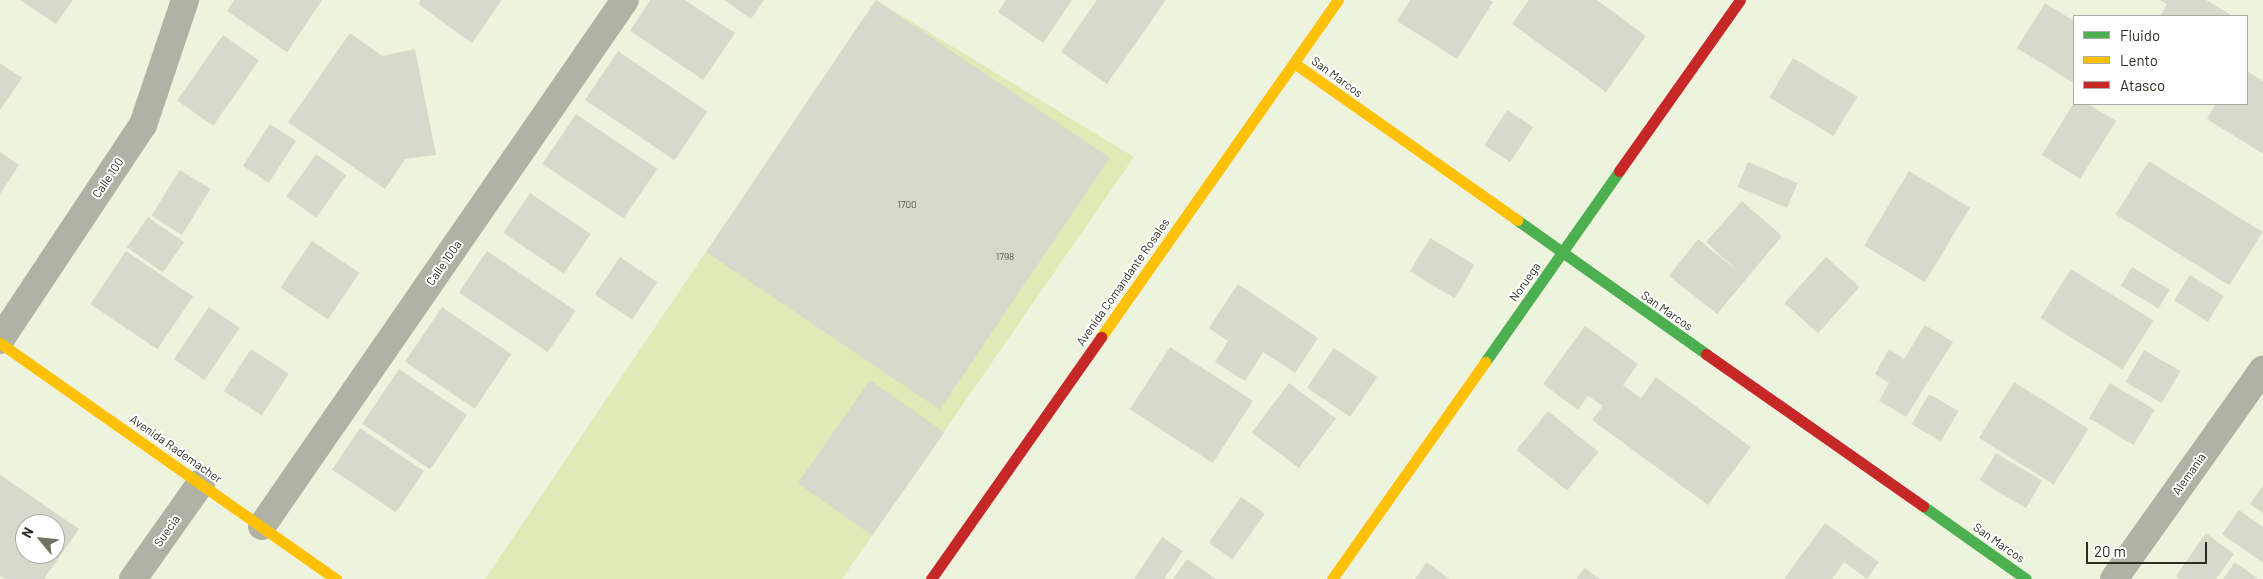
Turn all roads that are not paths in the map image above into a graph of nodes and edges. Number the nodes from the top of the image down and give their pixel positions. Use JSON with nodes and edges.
{"nodes":[{"id":1,"x":184,"y":0,"type":"edge"},
{"id":2,"x":625,"y":0,"type":"edge"},
{"id":3,"x":1338,"y":0,"type":"edge"},
{"id":4,"x":1740,"y":0,"type":"edge"},
{"id":5,"x":1294,"y":63,"type":"junction"},
{"id":6,"x":1561,"y":254,"type":"junction"},
{"id":7,"x":0,"y":341,"type":"edge"},
{"id":8,"x":2263,"y":369,"type":"edge"},
{"id":9,"x":200,"y":483,"type":"junction"},
{"id":10,"x":262,"y":526,"type":"junction"},
{"id":11,"x":935,"y":578,"type":"edge"},
{"id":12,"x":133,"y":579,"type":"edge"},
{"id":13,"x":336,"y":579,"type":"edge"},
{"id":14,"x":1332,"y":579,"type":"edge"},
{"id":15,"x":2026,"y":579,"type":"edge"},
{"id":16,"x":2114,"y":579,"type":"edge"}],
"edges":[{"from":1,"to":7,"type":"street","name":"Calle 100"},
{"from":2,"to":10,"type":"street","name":"Calle 100a"},
{"from":3,"to":5,"type":"street","name":"Avenida Comandante Rosales"},
{"from":4,"to":6,"type":"street","name":"Noruega"},
{"from":5,"to":6,"type":"street","name":"San Marcos"},
{"from":5,"to":11,"type":"street","name":"Avenida Comandante Rosales"},
{"from":6,"to":14,"type":"street","name":"Noruega"},
{"from":6,"to":15,"type":"street","name":"San Marcos"},
{"from":7,"to":9,"type":"street","name":"Avenida Rademacher"},
{"from":8,"to":16,"type":"street","name":"Alemania"},
{"from":9,"to":10,"type":"street","name":"Avenida Rademacher"},
{"from":9,"to":12,"type":"street","name":"Suecia"},
{"from":10,"to":13,"type":"street","name":"Avenida Rademacher"}]}
